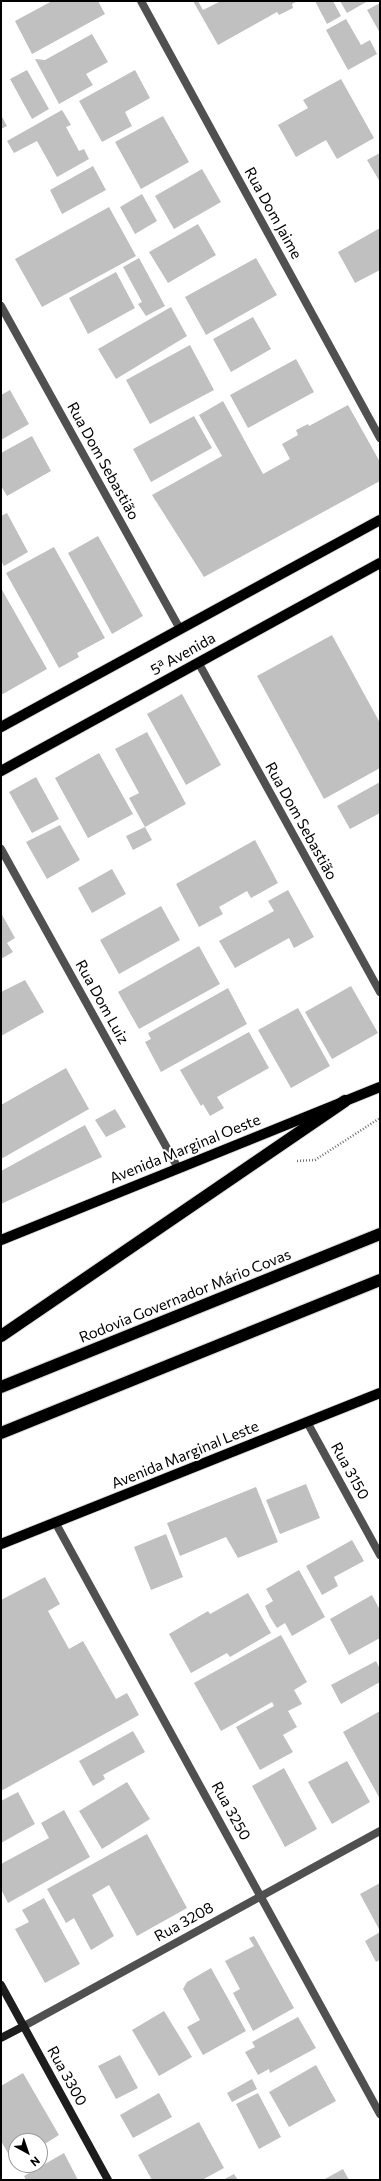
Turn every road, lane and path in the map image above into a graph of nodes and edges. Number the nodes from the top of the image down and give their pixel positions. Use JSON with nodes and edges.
{"nodes":[{"id":1,"x":140,"y":1,"type":"edge"},
{"id":2,"x":1,"y":306,"type":"edge"},
{"id":3,"x":380,"y":438,"type":"edge"},
{"id":4,"x":380,"y":520,"type":"edge"},
{"id":5,"x":380,"y":563,"type":"edge"},
{"id":6,"x":180,"y":630,"type":"junction"},
{"id":7,"x":198,"y":662,"type":"junction"},
{"id":8,"x":1,"y":727,"type":"edge"},
{"id":9,"x":1,"y":770,"type":"edge"},
{"id":10,"x":1,"y":849,"type":"edge"},
{"id":11,"x":380,"y":992,"type":"edge"},
{"id":12,"x":380,"y":1087,"type":"edge"},
{"id":13,"x":345,"y":1101,"type":"junction"},
{"id":14,"x":178,"y":1168,"type":"junction"},
{"id":15,"x":380,"y":1234,"type":"edge"},
{"id":16,"x":1,"y":1240,"type":"edge"},
{"id":17,"x":380,"y":1280,"type":"edge"},
{"id":18,"x":1,"y":1336,"type":"edge"},
{"id":19,"x":1,"y":1387,"type":"edge"},
{"id":20,"x":380,"y":1393,"type":"edge"},
{"id":21,"x":308,"y":1422,"type":"junction"},
{"id":22,"x":1,"y":1433,"type":"edge"},
{"id":23,"x":55,"y":1522,"type":"junction"},
{"id":24,"x":1,"y":1544,"type":"edge"},
{"id":25,"x":380,"y":1555,"type":"edge"},
{"id":26,"x":380,"y":1831,"type":"edge"},
{"id":27,"x":262,"y":1896,"type":"junction"},
{"id":28,"x":1,"y":1985,"type":"edge"},
{"id":29,"x":24,"y":2026,"type":"junction"},
{"id":30,"x":1,"y":2038,"type":"edge"},
{"id":31,"x":380,"y":2114,"type":"edge"},
{"id":32,"x":108,"y":2180,"type":"edge"}],
"edges":[{"from":1,"to":3,"type":"street","name":"Rua Dom Jaime"},
{"from":2,"to":6,"type":"street","name":"Rua Dom Sebastião"},
{"from":4,"to":6,"type":"main road","name":"5ª Avenida"},
{"from":5,"to":7,"type":"main road","name":"5ª Avenida"},
{"from":6,"to":8,"type":"main road","name":"5ª Avenida"},
{"from":7,"to":9,"type":"main road","name":"5ª Avenida"},
{"from":7,"to":11,"type":"street","name":"Rua Dom Sebastião"},
{"from":10,"to":14,"type":"street","name":"Rua Dom Luiz"},
{"from":12,"to":13,"type":"main road","name":"Avenida Marginal Oeste"},
{"from":13,"to":14,"type":"main road","name":"Avenida Marginal Oeste"},
{"from":13,"to":18,"type":"highway"},
{"from":14,"to":16,"type":"main road","name":"Avenida Marginal Oeste"},
{"from":15,"to":19,"type":"highway","name":"Rodovia Governador Mário Covas"},
{"from":17,"to":22,"type":"highway"},
{"from":20,"to":21,"type":"main road","name":"Avenida Marginal Leste"},
{"from":21,"to":23,"type":"main road","name":"Avenida Marginal Leste"},
{"from":21,"to":25,"type":"street","name":"Rua 3150"},
{"from":23,"to":24,"type":"main road","name":"Avenida Marginal Leste"},
{"from":23,"to":27,"type":"street","name":"Rua 3250"},
{"from":26,"to":27,"type":"street","name":"Rua 3208"},
{"from":27,"to":29,"type":"street","name":"Rua 3208"},
{"from":27,"to":31,"type":"street","name":"Rua 3250"},
{"from":28,"to":29,"type":"main road","name":"Rua 3300"},
{"from":29,"to":30,"type":"main road","name":"Rua 3208"},
{"from":29,"to":32,"type":"main road","name":"Rua 3300"}]}
